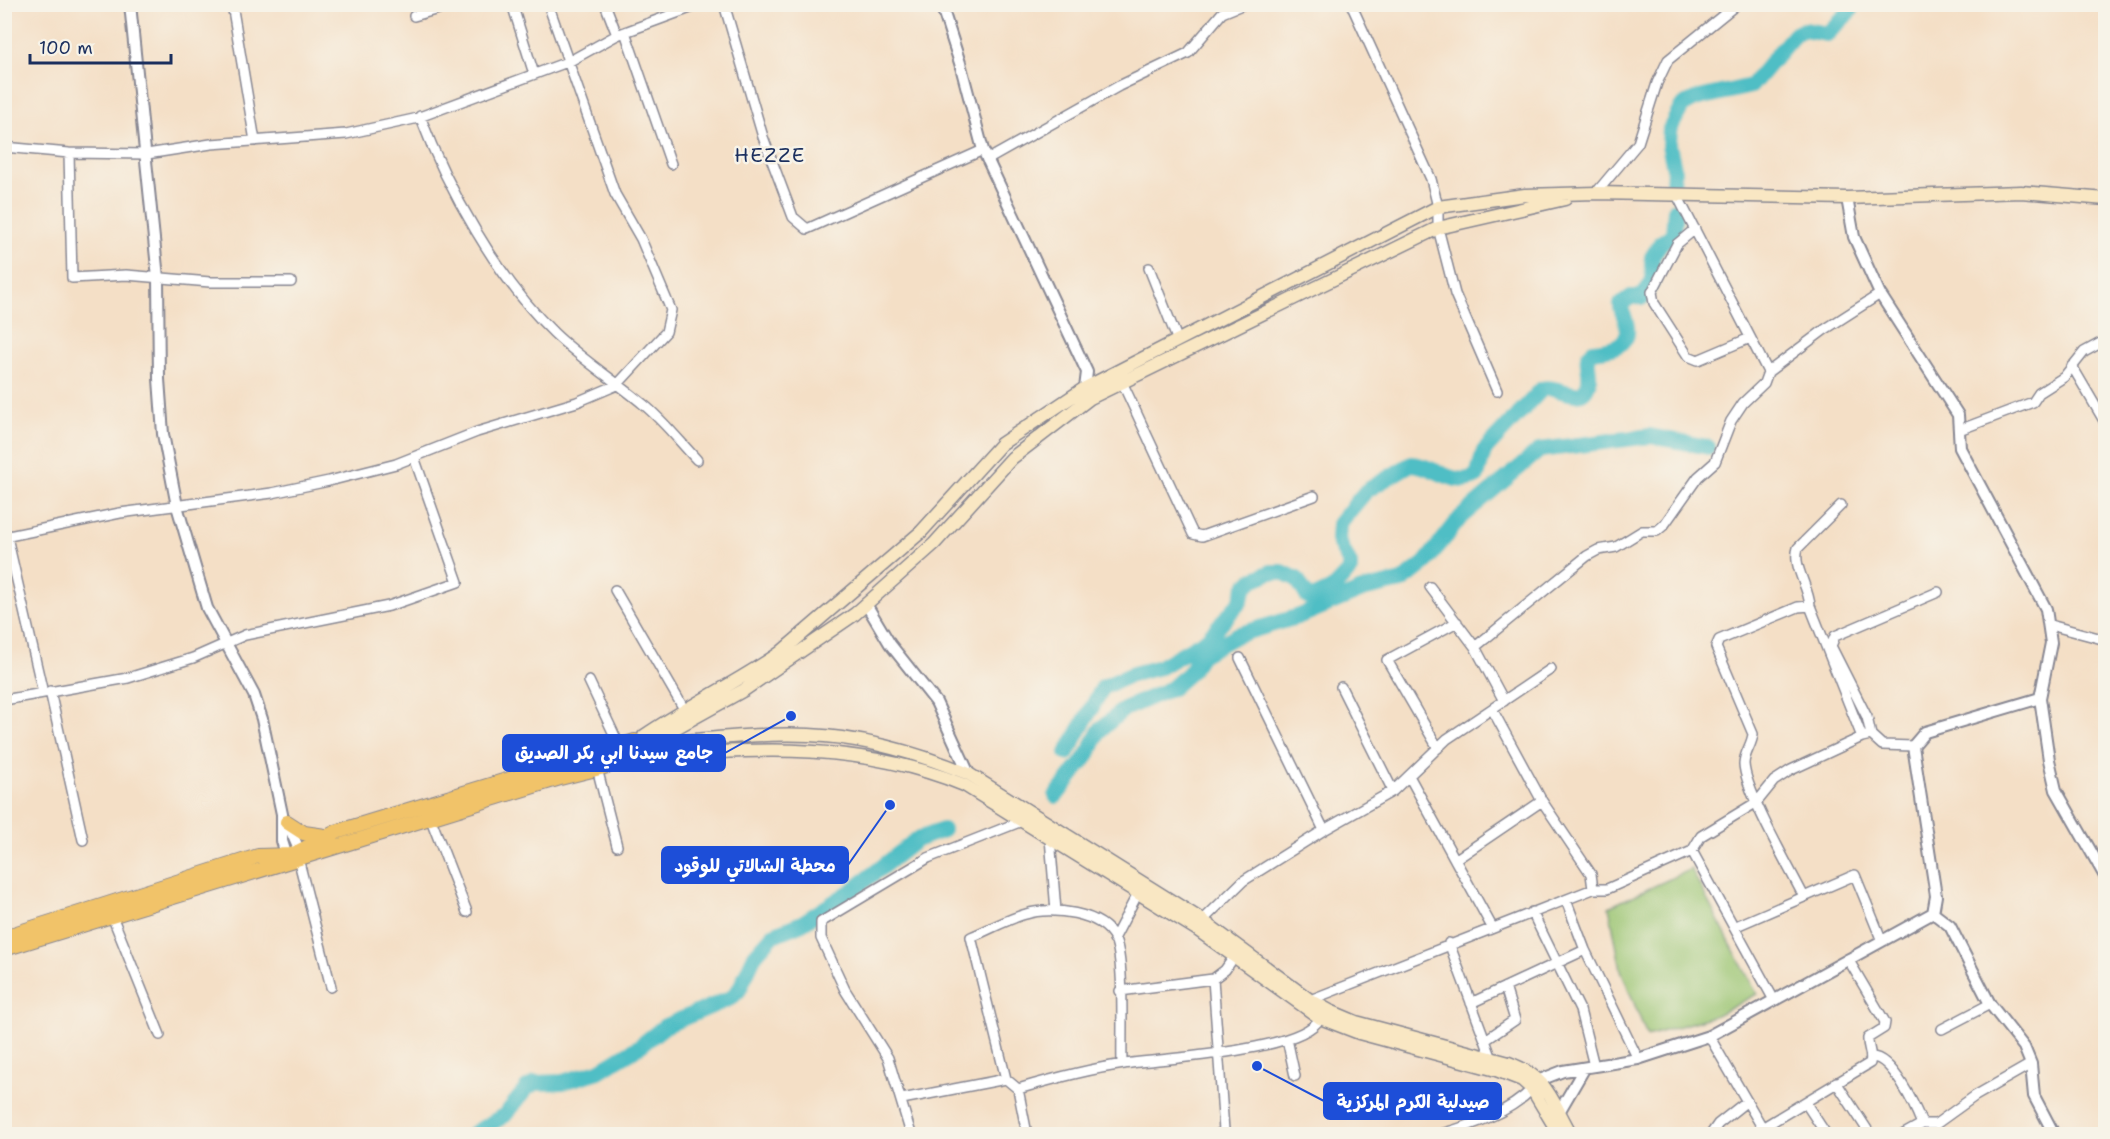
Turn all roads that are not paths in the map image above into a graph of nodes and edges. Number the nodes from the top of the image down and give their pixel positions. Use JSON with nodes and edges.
{"nodes":[{"id":1,"x":130,"y":4,"type":"edge"},
{"id":2,"x":232,"y":4,"type":"edge"},
{"id":3,"x":456,"y":4,"type":"edge"},
{"id":4,"x":512,"y":4,"type":"edge"},
{"id":5,"x":548,"y":4,"type":"edge"},
{"id":6,"x":605,"y":4,"type":"edge"},
{"id":7,"x":724,"y":4,"type":"edge"},
{"id":8,"x":941,"y":4,"type":"edge"},
{"id":9,"x":1244,"y":4,"type":"edge"},
{"id":10,"x":1351,"y":4,"type":"edge"},
{"id":11,"x":1737,"y":4,"type":"edge"},
{"id":12,"x":694,"y":6,"type":"edge"},
{"id":13,"x":414,"y":16,"type":"dead end"},
{"id":14,"x":621,"y":33,"type":"junction"},
{"id":15,"x":570,"y":61,"type":"junction"},
{"id":16,"x":534,"y":74,"type":"junction"},
{"id":17,"x":420,"y":116,"type":"junction"},
{"id":18,"x":255,"y":141,"type":"junction"},
{"id":19,"x":4,"y":147,"type":"edge"},
{"id":20,"x":69,"y":153,"type":"junction"},
{"id":21,"x":147,"y":154,"type":"junction"},
{"id":22,"x":985,"y":155,"type":"junction"},
{"id":23,"x":671,"y":164,"type":"dead end"},
{"id":24,"x":1596,"y":193,"type":"junction"},
{"id":25,"x":1677,"y":195,"type":"junction"},
{"id":26,"x":1847,"y":198,"type":"junction"},
{"id":27,"x":2106,"y":199,"type":"edge"},
{"id":28,"x":1437,"y":207,"type":"junction"},
{"id":29,"x":1438,"y":228,"type":"junction"},
{"id":30,"x":1695,"y":229,"type":"junction"},
{"id":31,"x":1149,"y":268,"type":"dead end"},
{"id":32,"x":158,"y":278,"type":"junction"},
{"id":33,"x":291,"y":282,"type":"dead end"},
{"id":34,"x":1880,"y":294,"type":"junction"},
{"id":35,"x":1750,"y":338,"type":"junction"},
{"id":36,"x":1178,"y":340,"type":"junction"},
{"id":37,"x":2106,"y":340,"type":"edge"},
{"id":38,"x":2072,"y":366,"type":"junction"},
{"id":39,"x":1087,"y":372,"type":"junction"},
{"id":40,"x":1768,"y":372,"type":"junction"},
{"id":41,"x":1122,"y":382,"type":"junction"},
{"id":42,"x":617,"y":385,"type":"junction"},
{"id":43,"x":1103,"y":385,"type":"junction"},
{"id":44,"x":1497,"y":391,"type":"dead end"},
{"id":45,"x":1087,"y":393,"type":"junction"},
{"id":46,"x":2106,"y":424,"type":"edge"},
{"id":47,"x":1959,"y":430,"type":"junction"},
{"id":48,"x":414,"y":457,"type":"junction"},
{"id":49,"x":697,"y":460,"type":"dead end"},
{"id":50,"x":1314,"y":496,"type":"dead end"},
{"id":51,"x":1840,"y":505,"type":"dead end"},
{"id":52,"x":177,"y":506,"type":"junction"},
{"id":53,"x":6,"y":537,"type":"edge"},
{"id":54,"x":1430,"y":586,"type":"dead end"},
{"id":55,"x":615,"y":590,"type":"dead end"},
{"id":56,"x":1938,"y":592,"type":"dead end"},
{"id":57,"x":866,"y":604,"type":"junction"},
{"id":58,"x":1810,"y":606,"type":"junction"},
{"id":59,"x":1457,"y":622,"type":"junction"},
{"id":60,"x":2050,"y":625,"type":"junction"},
{"id":61,"x":2106,"y":640,"type":"edge"},
{"id":62,"x":225,"y":642,"type":"junction"},
{"id":63,"x":1475,"y":647,"type":"junction"},
{"id":64,"x":1240,"y":658,"type":"dead end"},
{"id":65,"x":1551,"y":669,"type":"dead end"},
{"id":66,"x":589,"y":681,"type":"dead end"},
{"id":67,"x":1341,"y":687,"type":"dead end"},
{"id":68,"x":47,"y":692,"type":"junction"},
{"id":69,"x":2040,"y":698,"type":"junction"},
{"id":70,"x":4,"y":700,"type":"edge"},
{"id":71,"x":1504,"y":701,"type":"junction"},
{"id":72,"x":1492,"y":709,"type":"junction"},
{"id":73,"x":684,"y":710,"type":"junction"},
{"id":74,"x":1866,"y":736,"type":"junction"},
{"id":75,"x":648,"y":740,"type":"junction"},
{"id":76,"x":1912,"y":746,"type":"junction"},
{"id":77,"x":620,"y":747,"type":"junction"},
{"id":78,"x":1438,"y":748,"type":"junction"},
{"id":79,"x":648,"y":760,"type":"junction"},
{"id":80,"x":597,"y":768,"type":"junction"},
{"id":81,"x":969,"y":774,"type":"junction"},
{"id":82,"x":1409,"y":776,"type":"junction"},
{"id":83,"x":1393,"y":791,"type":"junction"},
{"id":84,"x":1542,"y":801,"type":"junction"},
{"id":85,"x":1757,"y":802,"type":"junction"},
{"id":86,"x":430,"y":817,"type":"junction"},
{"id":87,"x":285,"y":818,"type":"junction"},
{"id":88,"x":1022,"y":821,"type":"junction"},
{"id":89,"x":1324,"y":830,"type":"junction"},
{"id":90,"x":325,"y":837,"type":"junction"},
{"id":91,"x":1050,"y":838,"type":"junction"},
{"id":92,"x":83,"y":840,"type":"dead end"},
{"id":93,"x":617,"y":846,"type":"dead end"},
{"id":94,"x":1692,"y":851,"type":"junction"},
{"id":95,"x":293,"y":857,"type":"junction"},
{"id":96,"x":1455,"y":860,"type":"junction"},
{"id":97,"x":238,"y":870,"type":"junction"},
{"id":98,"x":2106,"y":878,"type":"edge"},
{"id":99,"x":1593,"y":889,"type":"junction"},
{"id":100,"x":1138,"y":892,"type":"junction"},
{"id":101,"x":1804,"y":897,"type":"junction"},
{"id":102,"x":1566,"y":900,"type":"junction"},
{"id":103,"x":1056,"y":911,"type":"junction"},
{"id":104,"x":467,"y":912,"type":"dead end"},
{"id":105,"x":1532,"y":912,"type":"junction"},
{"id":106,"x":1933,"y":912,"type":"junction"},
{"id":107,"x":112,"y":916,"type":"junction"},
{"id":108,"x":1199,"y":924,"type":"junction"},
{"id":109,"x":1492,"y":927,"type":"junction"},
{"id":110,"x":1734,"y":927,"type":"junction"},
{"id":111,"x":50,"y":929,"type":"junction"},
{"id":112,"x":4,"y":937,"type":"edge"},
{"id":113,"x":1114,"y":939,"type":"junction"},
{"id":114,"x":1882,"y":941,"type":"junction"},
{"id":115,"x":1449,"y":943,"type":"junction"},
{"id":116,"x":4,"y":949,"type":"edge"},
{"id":117,"x":1585,"y":950,"type":"junction"},
{"id":118,"x":1234,"y":957,"type":"junction"},
{"id":119,"x":1848,"y":959,"type":"junction"},
{"id":120,"x":1559,"y":962,"type":"junction"},
{"id":121,"x":1214,"y":979,"type":"junction"},
{"id":122,"x":331,"y":987,"type":"dead end"},
{"id":123,"x":1505,"y":987,"type":"junction"},
{"id":124,"x":1120,"y":991,"type":"junction"},
{"id":125,"x":1774,"y":1000,"type":"junction"},
{"id":126,"x":1472,"y":1003,"type":"junction"},
{"id":127,"x":1990,"y":1004,"type":"junction"},
{"id":128,"x":1308,"y":1005,"type":"junction"},
{"id":129,"x":1320,"y":1018,"type":"junction"},
{"id":130,"x":1942,"y":1029,"type":"dead end"},
{"id":131,"x":160,"y":1035,"type":"dead end"},
{"id":132,"x":1709,"y":1035,"type":"junction"},
{"id":133,"x":1287,"y":1039,"type":"junction"},
{"id":134,"x":1487,"y":1039,"type":"junction"},
{"id":135,"x":1218,"y":1054,"type":"junction"},
{"id":136,"x":1872,"y":1057,"type":"junction"},
{"id":137,"x":1492,"y":1059,"type":"junction"},
{"id":138,"x":1638,"y":1059,"type":"junction"},
{"id":139,"x":1122,"y":1064,"type":"junction"},
{"id":140,"x":2031,"y":1064,"type":"junction"},
{"id":141,"x":1589,"y":1068,"type":"junction"},
{"id":142,"x":1295,"y":1076,"type":"dead end"},
{"id":143,"x":1006,"y":1079,"type":"junction"},
{"id":144,"x":1836,"y":1082,"type":"junction"},
{"id":145,"x":1536,"y":1084,"type":"junction"},
{"id":146,"x":1018,"y":1089,"type":"junction"},
{"id":147,"x":902,"y":1099,"type":"junction"},
{"id":148,"x":1747,"y":1101,"type":"junction"},
{"id":149,"x":1805,"y":1102,"type":"junction"},
{"id":150,"x":1559,"y":1112,"type":"junction"},
{"id":151,"x":1922,"y":1124,"type":"junction"},
{"id":152,"x":1473,"y":1130,"type":"edge"},
{"id":153,"x":1764,"y":1131,"type":"edge"},
{"id":154,"x":911,"y":1134,"type":"edge"},
{"id":155,"x":1027,"y":1134,"type":"edge"},
{"id":156,"x":1219,"y":1134,"type":"edge"},
{"id":157,"x":1441,"y":1134,"type":"edge"},
{"id":158,"x":1559,"y":1134,"type":"edge"},
{"id":159,"x":1571,"y":1134,"type":"edge"},
{"id":160,"x":1711,"y":1134,"type":"edge"},
{"id":161,"x":1826,"y":1134,"type":"edge"},
{"id":162,"x":1870,"y":1134,"type":"edge"},
{"id":163,"x":1904,"y":1134,"type":"edge"},
{"id":164,"x":2054,"y":1134,"type":"edge"}],
"edges":[{"from":1,"to":21,"type":"street"},
{"from":2,"to":18,"type":"street"},
{"from":3,"to":13,"type":"street"},
{"from":4,"to":16,"type":"street"},
{"from":5,"to":15,"type":"street"},
{"from":6,"to":14,"type":"street"},
{"from":7,"to":22,"type":"street"},
{"from":8,"to":22,"type":"street"},
{"from":9,"to":22,"type":"street"},
{"from":10,"to":28,"type":"street"},
{"from":11,"to":24,"type":"street"},
{"from":12,"to":14,"type":"street"},
{"from":14,"to":15,"type":"street"},
{"from":14,"to":23,"type":"street"},
{"from":15,"to":16,"type":"street"},
{"from":15,"to":42,"type":"street"},
{"from":16,"to":17,"type":"street"},
{"from":17,"to":18,"type":"street"},
{"from":17,"to":42,"type":"street"},
{"from":18,"to":21,"type":"street"},
{"from":19,"to":20,"type":"street"},
{"from":20,"to":21,"type":"street"},
{"from":20,"to":32,"type":"street"},
{"from":21,"to":32,"type":"street"},
{"from":22,"to":39,"type":"street"},
{"from":24,"to":25,"type":"main road"},
{"from":24,"to":28,"type":"main road"},
{"from":24,"to":29,"type":"main road"},
{"from":25,"to":26,"type":"main road"},
{"from":25,"to":30,"type":"street"},
{"from":26,"to":27,"type":"main road"},
{"from":26,"to":34,"type":"street"},
{"from":28,"to":29,"type":"street"},
{"from":28,"to":36,"type":"main road"},
{"from":29,"to":41,"type":"main road"},
{"from":29,"to":44,"type":"street"},
{"from":30,"to":35,"type":"street"},
{"from":30,"to":35,"type":"street"},
{"from":31,"to":36,"type":"street"},
{"from":32,"to":33,"type":"street"},
{"from":32,"to":52,"type":"street"},
{"from":34,"to":40,"type":"street"},
{"from":34,"to":47,"type":"street"},
{"from":35,"to":40,"type":"street"},
{"from":36,"to":43,"type":"main road"},
{"from":37,"to":38,"type":"street"},
{"from":38,"to":46,"type":"street"},
{"from":38,"to":47,"type":"street"},
{"from":39,"to":43,"type":"street"},
{"from":39,"to":45,"type":"street"},
{"from":40,"to":63,"type":"street"},
{"from":41,"to":43,"type":"main road"},
{"from":41,"to":50,"type":"street"},
{"from":42,"to":48,"type":"street"},
{"from":42,"to":49,"type":"street"},
{"from":43,"to":45,"type":"main road"},
{"from":45,"to":57,"type":"main road"},
{"from":45,"to":73,"type":"main road"},
{"from":47,"to":60,"type":"street"},
{"from":48,"to":52,"type":"street"},
{"from":48,"to":62,"type":"street"},
{"from":51,"to":58,"type":"street"},
{"from":52,"to":53,"type":"street"},
{"from":52,"to":62,"type":"street"},
{"from":53,"to":68,"type":"street"},
{"from":54,"to":59,"type":"street"},
{"from":55,"to":73,"type":"street"},
{"from":56,"to":74,"type":"street"},
{"from":57,"to":75,"type":"main road"},
{"from":57,"to":81,"type":"street"},
{"from":58,"to":74,"type":"street"},
{"from":58,"to":85,"type":"street"},
{"from":59,"to":63,"type":"street"},
{"from":59,"to":78,"type":"street"},
{"from":60,"to":61,"type":"street"},
{"from":60,"to":69,"type":"street"},
{"from":62,"to":68,"type":"street"},
{"from":62,"to":87,"type":"street"},
{"from":63,"to":71,"type":"street"},
{"from":64,"to":89,"type":"street"},
{"from":65,"to":71,"type":"street"},
{"from":66,"to":77,"type":"street"},
{"from":67,"to":83,"type":"street"},
{"from":68,"to":70,"type":"street"},
{"from":68,"to":92,"type":"street"},
{"from":69,"to":76,"type":"street"},
{"from":69,"to":98,"type":"street"},
{"from":71,"to":72,"type":"street"},
{"from":72,"to":78,"type":"street"},
{"from":72,"to":84,"type":"street"},
{"from":73,"to":75,"type":"main road"},
{"from":74,"to":76,"type":"street"},
{"from":74,"to":85,"type":"street"},
{"from":75,"to":77,"type":"main road"},
{"from":75,"to":79,"type":"main road"},
{"from":75,"to":79,"type":"main road"},
{"from":75,"to":81,"type":"main road"},
{"from":76,"to":106,"type":"street"},
{"from":77,"to":90,"type":"main road"},
{"from":78,"to":82,"type":"street"},
{"from":79,"to":80,"type":"main road"},
{"from":79,"to":88,"type":"main road"},
{"from":80,"to":86,"type":"main road"},
{"from":80,"to":93,"type":"street"},
{"from":81,"to":108,"type":"main road"},
{"from":82,"to":83,"type":"street"},
{"from":82,"to":96,"type":"street"},
{"from":83,"to":89,"type":"street"},
{"from":84,"to":96,"type":"street"},
{"from":84,"to":99,"type":"street"},
{"from":85,"to":94,"type":"street"},
{"from":85,"to":101,"type":"street"},
{"from":86,"to":95,"type":"main road"},
{"from":86,"to":104,"type":"street"},
{"from":87,"to":90,"type":"main road"},
{"from":87,"to":95,"type":"street"},
{"from":88,"to":91,"type":"main road"},
{"from":88,"to":147,"type":"street"},
{"from":89,"to":108,"type":"street"},
{"from":90,"to":95,"type":"main road"},
{"from":91,"to":100,"type":"main road"},
{"from":91,"to":103,"type":"street"},
{"from":94,"to":99,"type":"street"},
{"from":94,"to":110,"type":"street"},
{"from":95,"to":97,"type":"main road"},
{"from":95,"to":122,"type":"street"},
{"from":96,"to":109,"type":"street"},
{"from":97,"to":107,"type":"main road"},
{"from":97,"to":111,"type":"main road"},
{"from":99,"to":102,"type":"street"},
{"from":100,"to":108,"type":"main road"},
{"from":100,"to":113,"type":"street"},
{"from":101,"to":110,"type":"street"},
{"from":101,"to":114,"type":"street"},
{"from":102,"to":105,"type":"street"},
{"from":102,"to":117,"type":"street"},
{"from":103,"to":113,"type":"street"},
{"from":103,"to":143,"type":"street"},
{"from":105,"to":109,"type":"street"},
{"from":105,"to":120,"type":"street"},
{"from":106,"to":114,"type":"street"},
{"from":106,"to":127,"type":"street"},
{"from":107,"to":111,"type":"main road"},
{"from":107,"to":131,"type":"street"},
{"from":108,"to":118,"type":"main road"},
{"from":108,"to":128,"type":"main road"},
{"from":109,"to":115,"type":"street"},
{"from":110,"to":125,"type":"street"},
{"from":111,"to":112,"type":"main road"},
{"from":111,"to":116,"type":"main road"},
{"from":113,"to":124,"type":"street"},
{"from":114,"to":119,"type":"street"},
{"from":115,"to":126,"type":"street"},
{"from":115,"to":128,"type":"street"},
{"from":117,"to":120,"type":"street"},
{"from":117,"to":138,"type":"street"},
{"from":118,"to":121,"type":"street"},
{"from":118,"to":128,"type":"main road"},
{"from":119,"to":125,"type":"street"},
{"from":119,"to":136,"type":"street"},
{"from":120,"to":123,"type":"street"},
{"from":120,"to":141,"type":"street"},
{"from":121,"to":124,"type":"street"},
{"from":121,"to":135,"type":"street"},
{"from":123,"to":126,"type":"street"},
{"from":123,"to":134,"type":"street"},
{"from":124,"to":139,"type":"street"},
{"from":125,"to":132,"type":"street"},
{"from":126,"to":134,"type":"street"},
{"from":127,"to":130,"type":"street"},
{"from":127,"to":140,"type":"street"},
{"from":128,"to":129,"type":"main road"},
{"from":128,"to":137,"type":"main road"},
{"from":129,"to":133,"type":"street"},
{"from":129,"to":145,"type":"main road"},
{"from":132,"to":138,"type":"street"},
{"from":132,"to":148,"type":"street"},
{"from":133,"to":135,"type":"street"},
{"from":133,"to":142,"type":"street"},
{"from":134,"to":137,"type":"street"},
{"from":135,"to":139,"type":"street"},
{"from":135,"to":156,"type":"street"},
{"from":136,"to":144,"type":"street"},
{"from":136,"to":151,"type":"street"},
{"from":137,"to":145,"type":"main road"},
{"from":138,"to":141,"type":"street"},
{"from":139,"to":146,"type":"street"},
{"from":140,"to":151,"type":"street"},
{"from":140,"to":164,"type":"street"},
{"from":141,"to":145,"type":"street"},
{"from":141,"to":150,"type":"street"},
{"from":143,"to":146,"type":"street"},
{"from":143,"to":147,"type":"street"},
{"from":144,"to":149,"type":"street"},
{"from":144,"to":162,"type":"street"},
{"from":145,"to":150,"type":"main road"},
{"from":145,"to":152,"type":"street"},
{"from":145,"to":158,"type":"main road"},
{"from":146,"to":155,"type":"street"},
{"from":147,"to":154,"type":"street"},
{"from":148,"to":153,"type":"street"},
{"from":148,"to":160,"type":"street"},
{"from":149,"to":153,"type":"street"},
{"from":149,"to":161,"type":"street"},
{"from":150,"to":159,"type":"main road"},
{"from":151,"to":163,"type":"street"},
{"from":152,"to":157,"type":"street"}]}
